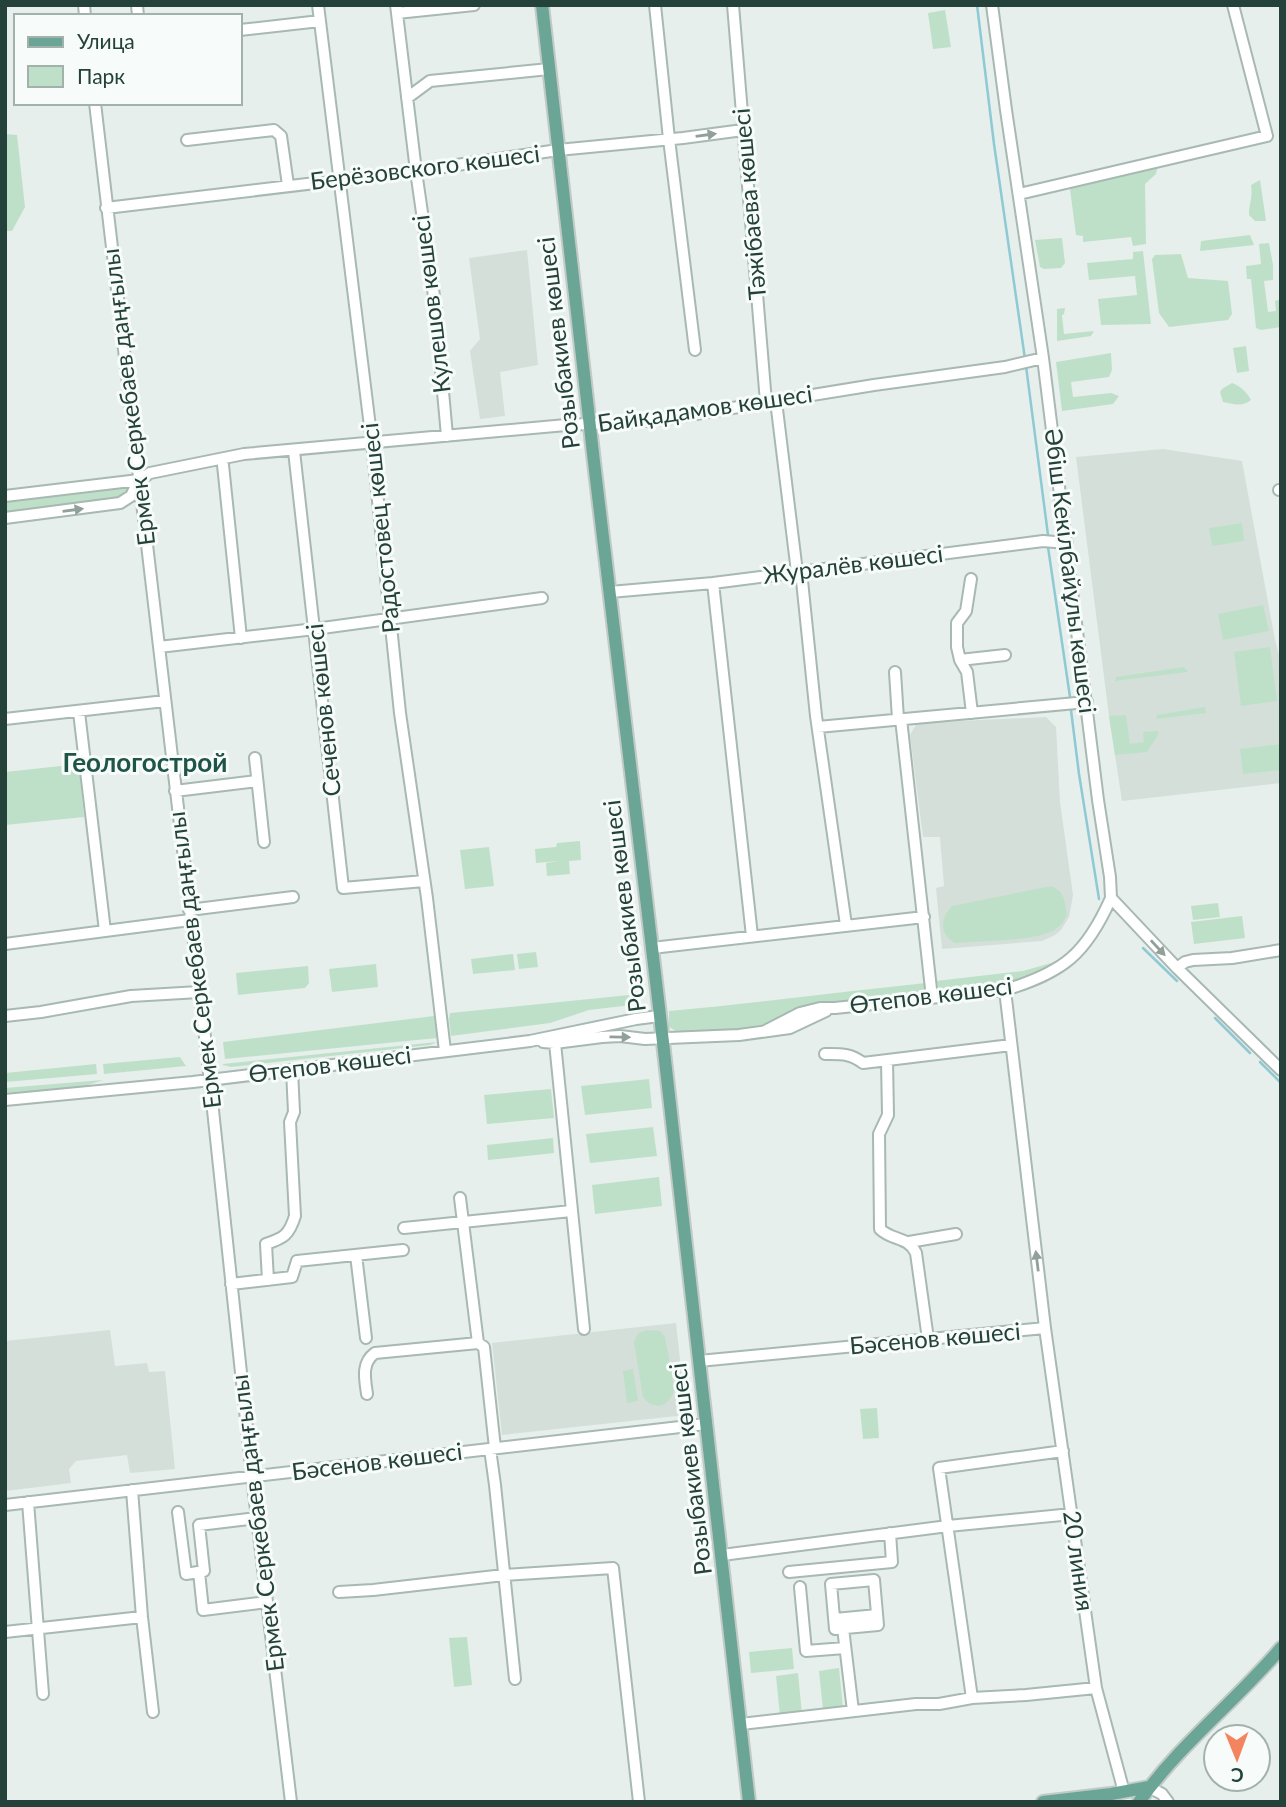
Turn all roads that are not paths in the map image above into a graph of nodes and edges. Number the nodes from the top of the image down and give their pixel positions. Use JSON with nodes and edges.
{"nodes":[{"id":1,"x":318,"y":5,"type":"edge"},
{"id":2,"x":474,"y":5,"type":"edge"},
{"id":3,"x":542,"y":5,"type":"edge"},
{"id":4,"x":655,"y":5,"type":"edge"},
{"id":5,"x":733,"y":5,"type":"edge"},
{"id":6,"x":992,"y":5,"type":"edge"},
{"id":7,"x":1233,"y":5,"type":"edge"},
{"id":8,"x":396,"y":9,"type":"edge"},
{"id":9,"x":320,"y":21,"type":"junction"},
{"id":10,"x":242,"y":30,"type":"edge"},
{"id":11,"x":549,"y":69,"type":"junction"},
{"id":12,"x":407,"y":98,"type":"junction"},
{"id":13,"x":95,"y":105,"type":"edge"},
{"id":14,"x":743,"y":130,"type":"junction"},
{"id":15,"x":669,"y":139,"type":"junction"},
{"id":16,"x":187,"y":140,"type":"dead end"},
{"id":17,"x":558,"y":150,"type":"junction"},
{"id":18,"x":416,"y":171,"type":"junction"},
{"id":19,"x":340,"y":180,"type":"junction"},
{"id":20,"x":288,"y":185,"type":"junction"},
{"id":21,"x":1019,"y":194,"type":"junction"},
{"id":22,"x":106,"y":208,"type":"junction"},
{"id":23,"x":695,"y":350,"type":"dead end"},
{"id":24,"x":1043,"y":359,"type":"junction"},
{"id":25,"x":771,"y":402,"type":"junction"},
{"id":26,"x":590,"y":424,"type":"junction"},
{"id":27,"x":447,"y":436,"type":"junction"},
{"id":28,"x":372,"y":443,"type":"junction"},
{"id":29,"x":294,"y":451,"type":"junction"},
{"id":30,"x":223,"y":465,"type":"dead end"},
{"id":31,"x":139,"y":480,"type":"junction"},
{"id":32,"x":42,"y":492,"type":"junction"},
{"id":33,"x":5,"y":496,"type":"edge"},
{"id":34,"x":46,"y":514,"type":"junction"},
{"id":35,"x":5,"y":518,"type":"edge"},
{"id":36,"x":1067,"y":543,"type":"junction"},
{"id":37,"x":799,"y":572,"type":"junction"},
{"id":38,"x":971,"y":579,"type":"dead end"},
{"id":39,"x":713,"y":583,"type":"junction"},
{"id":40,"x":610,"y":592,"type":"junction"},
{"id":41,"x":542,"y":598,"type":"dead end"},
{"id":42,"x":391,"y":617,"type":"junction"},
{"id":43,"x":315,"y":629,"type":"junction"},
{"id":44,"x":241,"y":638,"type":"junction"},
{"id":45,"x":159,"y":647,"type":"junction"},
{"id":46,"x":1005,"y":655,"type":"dead end"},
{"id":47,"x":960,"y":660,"type":"junction"},
{"id":48,"x":895,"y":672,"type":"dead end"},
{"id":49,"x":165,"y":701,"type":"junction"},
{"id":50,"x":1087,"y":702,"type":"junction"},
{"id":51,"x":79,"y":712,"type":"junction"},
{"id":52,"x":972,"y":712,"type":"junction"},
{"id":53,"x":5,"y":719,"type":"edge"},
{"id":54,"x":900,"y":719,"type":"junction"},
{"id":55,"x":818,"y":727,"type":"junction"},
{"id":56,"x":255,"y":758,"type":"dead end"},
{"id":57,"x":257,"y":781,"type":"junction"},
{"id":58,"x":176,"y":791,"type":"junction"},
{"id":59,"x":264,"y":842,"type":"dead end"},
{"id":60,"x":424,"y":881,"type":"junction"},
{"id":61,"x":293,"y":897,"type":"dead end"},
{"id":62,"x":1111,"y":898,"type":"junction"},
{"id":63,"x":190,"y":915,"type":"junction"},
{"id":64,"x":924,"y":917,"type":"junction"},
{"id":65,"x":846,"y":925,"type":"junction"},
{"id":66,"x":104,"y":931,"type":"junction"},
{"id":67,"x":752,"y":936,"type":"junction"},
{"id":68,"x":5,"y":944,"type":"edge"},
{"id":69,"x":652,"y":948,"type":"junction"},
{"id":70,"x":1281,"y":950,"type":"edge"},
{"id":71,"x":1177,"y":968,"type":"junction"},
{"id":72,"x":1005,"y":990,"type":"junction"},
{"id":73,"x":199,"y":992,"type":"junction"},
{"id":74,"x":932,"y":998,"type":"junction"},
{"id":75,"x":5,"y":1016,"type":"edge"},
{"id":76,"x":659,"y":1016,"type":"junction"},
{"id":77,"x":662,"y":1038,"type":"junction"},
{"id":78,"x":530,"y":1041,"type":"junction"},
{"id":79,"x":555,"y":1043,"type":"junction"},
{"id":80,"x":1011,"y":1045,"type":"junction"},
{"id":81,"x":445,"y":1051,"type":"junction"},
{"id":82,"x":825,"y":1054,"type":"dead end"},
{"id":83,"x":887,"y":1060,"type":"junction"},
{"id":84,"x":292,"y":1070,"type":"junction"},
{"id":85,"x":1281,"y":1070,"type":"edge"},
{"id":86,"x":209,"y":1080,"type":"junction"},
{"id":87,"x":5,"y":1100,"type":"edge"},
{"id":88,"x":460,"y":1198,"type":"dead end"},
{"id":89,"x":571,"y":1211,"type":"junction"},
{"id":90,"x":463,"y":1223,"type":"junction"},
{"id":91,"x":404,"y":1228,"type":"dead end"},
{"id":92,"x":956,"y":1234,"type":"dead end"},
{"id":93,"x":909,"y":1242,"type":"junction"},
{"id":94,"x":403,"y":1250,"type":"dead end"},
{"id":95,"x":356,"y":1255,"type":"junction"},
{"id":96,"x":268,"y":1280,"type":"junction"},
{"id":97,"x":231,"y":1284,"type":"junction"},
{"id":98,"x":1045,"y":1328,"type":"junction"},
{"id":99,"x":584,"y":1329,"type":"dead end"},
{"id":100,"x":366,"y":1338,"type":"dead end"},
{"id":101,"x":928,"y":1339,"type":"junction"},
{"id":102,"x":478,"y":1343,"type":"junction"},
{"id":103,"x":699,"y":1361,"type":"junction"},
{"id":104,"x":367,"y":1394,"type":"dead end"},
{"id":105,"x":706,"y":1424,"type":"junction"},
{"id":106,"x":492,"y":1449,"type":"junction"},
{"id":107,"x":1063,"y":1451,"type":"junction"},
{"id":108,"x":252,"y":1476,"type":"junction"},
{"id":109,"x":132,"y":1490,"type":"junction"},
{"id":110,"x":27,"y":1502,"type":"junction"},
{"id":111,"x":5,"y":1505,"type":"edge"},
{"id":112,"x":178,"y":1512,"type":"dead end"},
{"id":113,"x":1072,"y":1514,"type":"junction"},
{"id":114,"x":257,"y":1518,"type":"junction"},
{"id":115,"x":948,"y":1526,"type":"junction"},
{"id":116,"x":890,"y":1533,"type":"junction"},
{"id":117,"x":722,"y":1555,"type":"junction"},
{"id":118,"x":199,"y":1572,"type":"junction"},
{"id":119,"x":789,"y":1572,"type":"dead end"},
{"id":120,"x":504,"y":1575,"type":"junction"},
{"id":121,"x":800,"y":1587,"type":"dead end"},
{"id":122,"x":339,"y":1592,"type":"dead end"},
{"id":123,"x":267,"y":1602,"type":"junction"},
{"id":124,"x":877,"y":1615,"type":"junction"},
{"id":125,"x":142,"y":1617,"type":"junction"},
{"id":126,"x":835,"y":1619,"type":"junction"},
{"id":127,"x":843,"y":1628,"type":"junction"},
{"id":128,"x":37,"y":1629,"type":"junction"},
{"id":129,"x":5,"y":1632,"type":"edge"},
{"id":130,"x":845,"y":1648,"type":"junction"},
{"id":131,"x":1281,"y":1648,"type":"edge"},
{"id":132,"x":515,"y":1679,"type":"dead end"},
{"id":133,"x":1096,"y":1688,"type":"junction"},
{"id":134,"x":43,"y":1694,"type":"dead end"},
{"id":135,"x":972,"y":1698,"type":"junction"},
{"id":136,"x":853,"y":1711,"type":"junction"},
{"id":137,"x":153,"y":1712,"type":"dead end"},
{"id":138,"x":741,"y":1724,"type":"junction"},
{"id":139,"x":747,"y":1785,"type":"junction"},
{"id":140,"x":1149,"y":1787,"type":"junction"},
{"id":141,"x":1124,"y":1792,"type":"junction"},
{"id":142,"x":292,"y":1802,"type":"edge"},
{"id":143,"x":639,"y":1802,"type":"edge"},
{"id":144,"x":738,"y":1802,"type":"edge"},
{"id":145,"x":749,"y":1802,"type":"edge"},
{"id":146,"x":758,"y":1802,"type":"edge"},
{"id":147,"x":1043,"y":1802,"type":"edge"},
{"id":148,"x":1139,"y":1802,"type":"edge"},
{"id":149,"x":1168,"y":1802,"type":"edge"}],
"edges":[{"from":1,"to":9,"type":"street","name":"Радостовец көшесі"},
{"from":2,"to":8,"type":"street"},
{"from":3,"to":11,"type":"main road","name":"Розыбакиев көшесі"},
{"from":4,"to":15,"type":"street"},
{"from":5,"to":14,"type":"street","name":"Тәжібаева көшесі"},
{"from":6,"to":21,"type":"street","name":"Әбіш Кекілбайұлы көшесі"},
{"from":7,"to":21,"type":"street"},
{"from":8,"to":12,"type":"street","name":"Кулешов көшесі"},
{"from":9,"to":10,"type":"street"},
{"from":9,"to":19,"type":"street","name":"Радостовец көшесі"},
{"from":11,"to":12,"type":"street"},
{"from":11,"to":17,"type":"main road","name":"Розыбакиев көшесі"},
{"from":12,"to":18,"type":"street","name":"Кулешов көшесі"},
{"from":13,"to":22,"type":"street","name":"Ермек Серкебаев даңғылы"},
{"from":15,"to":14,"type":"street","name":"Берёзовского көшесі","one_way":true},
{"from":14,"to":25,"type":"street","name":"Тәжібаева көшесі"},
{"from":15,"to":17,"type":"street","name":"Берёзовского көшесі"},
{"from":15,"to":23,"type":"street"},
{"from":16,"to":20,"type":"street"},
{"from":17,"to":18,"type":"street","name":"Берёзовского көшесі"},
{"from":17,"to":26,"type":"main road","name":"Розыбакиев көшесі"},
{"from":18,"to":19,"type":"street","name":"Берёзовского көшесі"},
{"from":18,"to":27,"type":"street","name":"Кулешов көшесі"},
{"from":19,"to":20,"type":"street","name":"Берёзовского көшесі"},
{"from":19,"to":28,"type":"street","name":"Радостовец көшесі"},
{"from":20,"to":22,"type":"street","name":"Берёзовского көшесі"},
{"from":21,"to":24,"type":"street","name":"Әбіш Кекілбайұлы көшесі"},
{"from":22,"to":31,"type":"street","name":"Ермек Серкебаев даңғылы"},
{"from":24,"to":25,"type":"street","name":"Байқадамов көшесі"},
{"from":24,"to":36,"type":"street","name":"Әбіш Кекілбайұлы көшесі"},
{"from":25,"to":26,"type":"street","name":"Байқадамов көшесі"},
{"from":25,"to":37,"type":"street","name":"Тәжібаева көшесі"},
{"from":26,"to":27,"type":"street","name":"Байқадамов көшесі"},
{"from":26,"to":40,"type":"main road","name":"Розыбакиев көшесі"},
{"from":27,"to":28,"type":"street","name":"Байқадамов көшесі"},
{"from":28,"to":29,"type":"street","name":"Байқадамов көшесі"},
{"from":28,"to":42,"type":"street","name":"Радостовец көшесі"},
{"from":29,"to":31,"type":"street","name":"Байқадамов көшесі"},
{"from":29,"to":43,"type":"street","name":"Сеченов көшесі"},
{"from":30,"to":44,"type":"street"},
{"from":31,"to":32,"type":"street","name":"Байқадамов көшесі"},
{"from":34,"to":31,"type":"street","name":"Байқадамов көшесі","one_way":true},
{"from":31,"to":45,"type":"street","name":"Ермек Серкебаев даңғылы"},
{"from":32,"to":33,"type":"street","name":"Байқадамов көшесі"},
{"from":32,"to":34,"type":"street"},
{"from":34,"to":35,"type":"street","name":"Байқадамов көшесі"},
{"from":36,"to":37,"type":"street","name":"Журалёв көшесі"},
{"from":36,"to":50,"type":"street","name":"Әбіш Кекілбайұлы көшесі"},
{"from":37,"to":39,"type":"street","name":"Журалёв көшесі"},
{"from":37,"to":55,"type":"street","name":"Тәжібаева көшесі"},
{"from":38,"to":47,"type":"street"},
{"from":39,"to":40,"type":"street","name":"Журалёв көшесі"},
{"from":39,"to":67,"type":"street"},
{"from":40,"to":69,"type":"main road","name":"Розыбакиев көшесі"},
{"from":41,"to":42,"type":"street"},
{"from":42,"to":43,"type":"street"},
{"from":42,"to":60,"type":"street","name":"Радостовец көшесі"},
{"from":43,"to":44,"type":"street"},
{"from":43,"to":60,"type":"street","name":"Сеченов көшесі"},
{"from":44,"to":45,"type":"street"},
{"from":45,"to":49,"type":"street","name":"Ермек Серкебаев даңғылы"},
{"from":46,"to":47,"type":"street"},
{"from":47,"to":52,"type":"street"},
{"from":48,"to":54,"type":"street"},
{"from":49,"to":51,"type":"street"},
{"from":49,"to":58,"type":"street","name":"Ермек Серкебаев даңғылы"},
{"from":50,"to":52,"type":"street"},
{"from":50,"to":62,"type":"street","name":"Әбіш Кекілбайұлы көшесі"},
{"from":51,"to":53,"type":"street"},
{"from":51,"to":66,"type":"street"},
{"from":52,"to":54,"type":"street"},
{"from":54,"to":55,"type":"street"},
{"from":54,"to":64,"type":"street"},
{"from":55,"to":65,"type":"street","name":"Тәжібаева көшесі"},
{"from":56,"to":57,"type":"street"},
{"from":57,"to":58,"type":"street"},
{"from":57,"to":59,"type":"street"},
{"from":58,"to":63,"type":"street","name":"Ермек Серкебаев даңғылы"},
{"from":60,"to":81,"type":"street","name":"Радостовец көшесі"},
{"from":61,"to":63,"type":"street"},
{"from":62,"to":71,"type":"street","one_way":true},
{"from":62,"to":72,"type":"street","name":"Өтепов көшесі"},
{"from":63,"to":66,"type":"street"},
{"from":63,"to":73,"type":"street","name":"Ермек Серкебаев даңғылы"},
{"from":64,"to":65,"type":"street"},
{"from":64,"to":74,"type":"street"},
{"from":65,"to":67,"type":"street"},
{"from":66,"to":68,"type":"street"},
{"from":67,"to":69,"type":"street"},
{"from":69,"to":76,"type":"main road","name":"Розыбакиев көшесі"},
{"from":70,"to":71,"type":"street"},
{"from":71,"to":85,"type":"street"},
{"from":72,"to":74,"type":"street","name":"Өтепов көшесі"},
{"from":72,"to":80,"type":"street","name":"20 линия"},
{"from":73,"to":75,"type":"street"},
{"from":73,"to":86,"type":"street","name":"Ермек Серкебаев даңғылы"},
{"from":74,"to":77,"type":"street","name":"Өтепов көшесі"},
{"from":76,"to":77,"type":"main road","name":"Розыбакиев көшесі"},
{"from":76,"to":78,"type":"street","name":"Өтепов көшесі"},
{"from":79,"to":77,"type":"street","name":"Өтепов көшесі","one_way":true},
{"from":77,"to":103,"type":"main road","name":"Розыбакиев көшесі"},
{"from":78,"to":79,"type":"street","name":"Өтепов көшесі"},
{"from":78,"to":81,"type":"street","name":"Өтепов көшесі"},
{"from":79,"to":89,"type":"street"},
{"from":80,"to":83,"type":"street"},
{"from":98,"to":80,"type":"street","name":"20 линия","one_way":true},
{"from":81,"to":84,"type":"street","name":"Өтепов көшесі"},
{"from":82,"to":83,"type":"street"},
{"from":83,"to":93,"type":"street"},
{"from":84,"to":86,"type":"street","name":"Өтепов көшесі"},
{"from":84,"to":96,"type":"street"},
{"from":86,"to":87,"type":"street","name":"Өтепов көшесі"},
{"from":86,"to":97,"type":"street","name":"Ермек Серкебаев даңғылы"},
{"from":88,"to":90,"type":"street"},
{"from":89,"to":90,"type":"street"},
{"from":89,"to":99,"type":"street"},
{"from":90,"to":91,"type":"street"},
{"from":90,"to":102,"type":"street"},
{"from":92,"to":93,"type":"street"},
{"from":93,"to":101,"type":"street"},
{"from":94,"to":95,"type":"street"},
{"from":95,"to":96,"type":"street"},
{"from":95,"to":100,"type":"street"},
{"from":96,"to":97,"type":"street"},
{"from":97,"to":108,"type":"street","name":"Ермек Серкебаев даңғылы"},
{"from":98,"to":101,"type":"street","name":"Бәсенов көшесі"},
{"from":98,"to":107,"type":"street","name":"20 линия"},
{"from":101,"to":103,"type":"street","name":"Бәсенов көшесі"},
{"from":102,"to":104,"type":"street"},
{"from":102,"to":106,"type":"street"},
{"from":103,"to":105,"type":"main road","name":"Розыбакиев көшесі"},
{"from":105,"to":106,"type":"street","name":"Бәсенов көшесі"},
{"from":105,"to":117,"type":"main road","name":"Розыбакиев көшесі"},
{"from":106,"to":108,"type":"street","name":"Бәсенов көшесі"},
{"from":106,"to":120,"type":"street"},
{"from":107,"to":113,"type":"street","name":"20 линия"},
{"from":107,"to":115,"type":"street"},
{"from":108,"to":109,"type":"street","name":"Бәсенов көшесі"},
{"from":108,"to":114,"type":"street","name":"Ермек Серкебаев даңғылы"},
{"from":109,"to":110,"type":"street","name":"Бәсенов көшесі"},
{"from":109,"to":125,"type":"street"},
{"from":110,"to":111,"type":"street","name":"Бәсенов көшесі"},
{"from":110,"to":128,"type":"street"},
{"from":112,"to":118,"type":"street"},
{"from":113,"to":115,"type":"street"},
{"from":113,"to":133,"type":"street","name":"20 линия"},
{"from":114,"to":118,"type":"street"},
{"from":114,"to":123,"type":"street","name":"Ермек Серкебаев даңғылы"},
{"from":115,"to":116,"type":"street"},
{"from":115,"to":135,"type":"street"},
{"from":116,"to":117,"type":"street"},
{"from":116,"to":119,"type":"street"},
{"from":117,"to":138,"type":"main road","name":"Розыбакиев көшесі"},
{"from":118,"to":123,"type":"street"},
{"from":120,"to":122,"type":"street"},
{"from":120,"to":132,"type":"street"},
{"from":120,"to":143,"type":"street"},
{"from":121,"to":130,"type":"street"},
{"from":123,"to":142,"type":"street","name":"Ермек Серкебаев даңғылы"},
{"from":124,"to":126,"type":"street"},
{"from":124,"to":126,"type":"street"},
{"from":124,"to":127,"type":"street"},
{"from":125,"to":128,"type":"street"},
{"from":125,"to":137,"type":"street"},
{"from":126,"to":127,"type":"street"},
{"from":127,"to":130,"type":"street"},
{"from":128,"to":129,"type":"street"},
{"from":128,"to":134,"type":"street"},
{"from":130,"to":136,"type":"street"},
{"from":131,"to":140,"type":"main road"},
{"from":133,"to":135,"type":"street"},
{"from":133,"to":141,"type":"street","name":"20 линия"},
{"from":135,"to":136,"type":"street"},
{"from":136,"to":138,"type":"street"},
{"from":138,"to":139,"type":"main road","name":"Розыбакиев көшесі"},
{"from":139,"to":144,"type":"main road"},
{"from":139,"to":145,"type":"main road","name":"Розыбакиев көшесі"},
{"from":139,"to":146,"type":"main road"},
{"from":140,"to":141,"type":"main road"},
{"from":140,"to":148,"type":"main road"},
{"from":140,"to":149,"type":"street"},
{"from":141,"to":147,"type":"main road"}]}
